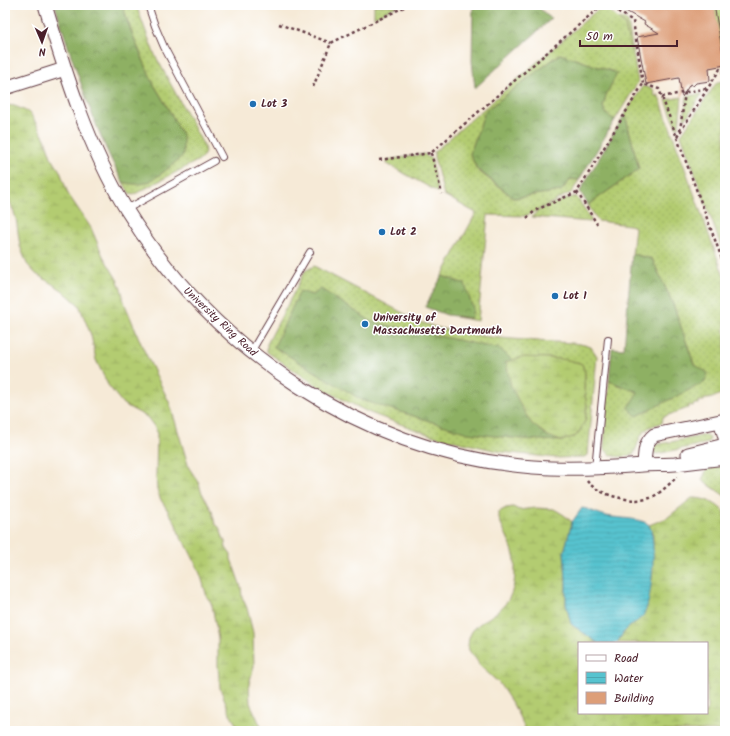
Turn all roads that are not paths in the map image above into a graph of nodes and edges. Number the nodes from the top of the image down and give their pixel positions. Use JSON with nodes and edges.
{"nodes":[{"id":1,"x":45,"y":5,"type":"edge"},
{"id":2,"x":148,"y":5,"type":"edge"},
{"id":3,"x":65,"y":69,"type":"junction"},
{"id":4,"x":5,"y":88,"type":"edge"},
{"id":5,"x":222,"y":157,"type":"dead end"},
{"id":6,"x":214,"y":161,"type":"dead end"},
{"id":7,"x":127,"y":209,"type":"junction"},
{"id":8,"x":310,"y":252,"type":"dead end"},
{"id":9,"x":608,"y":339,"type":"dead end"},
{"id":10,"x":251,"y":352,"type":"junction"},
{"id":11,"x":721,"y":421,"type":"edge"},
{"id":12,"x":725,"y":450,"type":"edge"},
{"id":13,"x":644,"y":465,"type":"junction"},
{"id":14,"x":596,"y":468,"type":"junction"}],
"edges":[{"from":1,"to":3,"type":"street","name":"University Ring Road"},
{"from":2,"to":5,"type":"lane"},
{"from":3,"to":4,"type":"street"},
{"from":3,"to":7,"type":"street","name":"University Ring Road"},
{"from":6,"to":7,"type":"lane"},
{"from":7,"to":10,"type":"street","name":"University Ring Road"},
{"from":8,"to":10,"type":"lane"},
{"from":9,"to":14,"type":"lane"},
{"from":10,"to":14,"type":"street","name":"University Ring Road"},
{"from":11,"to":12,"type":"lane"},
{"from":11,"to":13,"type":"street"},
{"from":12,"to":13,"type":"street","name":"University Ring Road"},
{"from":12,"to":13,"type":"street","name":"University Ring Road"},
{"from":13,"to":14,"type":"street","name":"University Ring Road"}]}
